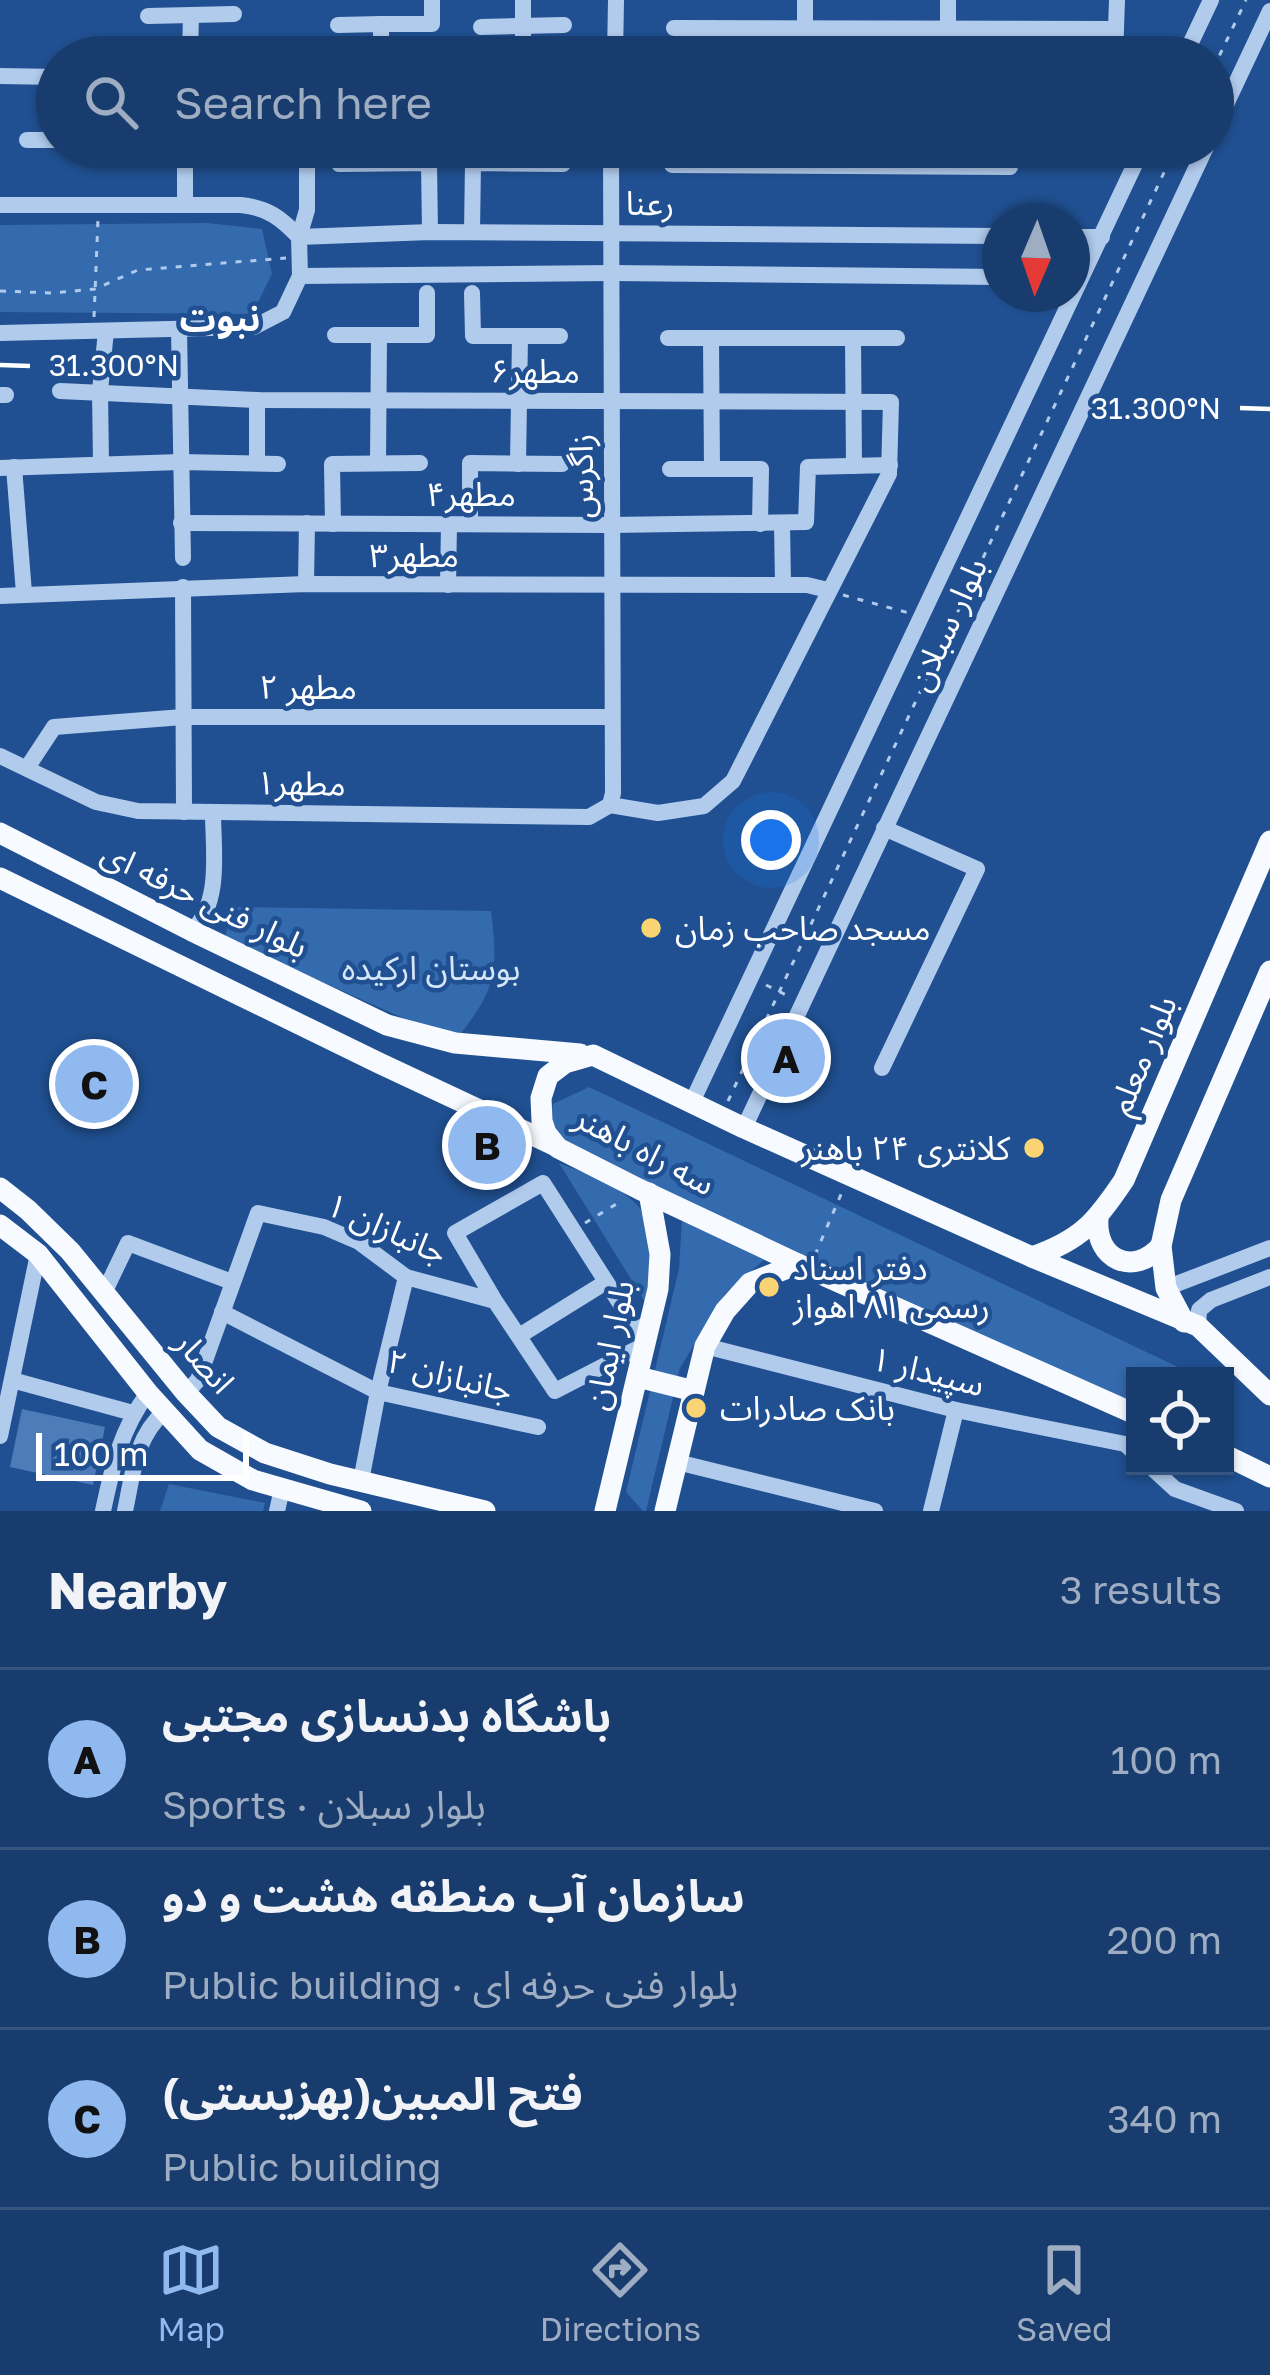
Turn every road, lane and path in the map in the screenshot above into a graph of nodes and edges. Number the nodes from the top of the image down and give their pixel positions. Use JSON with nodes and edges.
{"nodes":[{"id":1,"x":433,"y":0,"type":"edge"},
{"id":2,"x":523,"y":0,"type":"edge"},
{"id":3,"x":616,"y":0,"type":"edge"},
{"id":4,"x":805,"y":0,"type":"edge"},
{"id":5,"x":948,"y":0,"type":"edge"},
{"id":6,"x":1117,"y":0,"type":"edge"},
{"id":7,"x":1211,"y":0,"type":"edge"},
{"id":8,"x":1246,"y":0,"type":"edge"},
{"id":9,"x":1270,"y":11,"type":"edge"},
{"id":10,"x":234,"y":14,"type":"dead end"},
{"id":11,"x":191,"y":15,"type":"junction"},
{"id":12,"x":148,"y":16,"type":"dead end"},
{"id":13,"x":381,"y":24,"type":"junction"},
{"id":14,"x":338,"y":25,"type":"dead end"},
{"id":15,"x":564,"y":25,"type":"dead end"},
{"id":16,"x":523,"y":26,"type":"junction"},
{"id":17,"x":481,"y":27,"type":"dead end"},
{"id":18,"x":674,"y":28,"type":"dead end"},
{"id":19,"x":712,"y":28,"type":"junction"},
{"id":20,"x":805,"y":28,"type":"junction"},
{"id":21,"x":948,"y":29,"type":"junction"},
{"id":22,"x":1008,"y":29,"type":"junction"},
{"id":23,"x":1116,"y":29,"type":"junction"},
{"id":24,"x":190,"y":36,"type":"edge"},
{"id":25,"x":381,"y":36,"type":"edge"},
{"id":26,"x":523,"y":36,"type":"edge"},
{"id":27,"x":615,"y":36,"type":"edge"},
{"id":28,"x":712,"y":36,"type":"edge"},
{"id":29,"x":1008,"y":36,"type":"edge"},
{"id":30,"x":1116,"y":36,"type":"edge"},
{"id":31,"x":1194,"y":36,"type":"edge"},
{"id":32,"x":1229,"y":36,"type":"edge"},
{"id":33,"x":0,"y":76,"type":"edge"},
{"id":34,"x":36,"y":77,"type":"edge"},
{"id":35,"x":1234,"y":87,"type":"edge"},
{"id":36,"x":27,"y":140,"type":"dead end"},
{"id":37,"x":36,"y":140,"type":"edge"},
{"id":38,"x":185,"y":168,"type":"edge"},
{"id":39,"x":308,"y":168,"type":"edge"},
{"id":40,"x":429,"y":168,"type":"edge"},
{"id":41,"x":473,"y":168,"type":"edge"},
{"id":42,"x":611,"y":168,"type":"edge"},
{"id":43,"x":1133,"y":168,"type":"edge"},
{"id":44,"x":1166,"y":168,"type":"edge"},
{"id":45,"x":1196,"y":168,"type":"edge"},
{"id":46,"x":99,"y":204,"type":"junction"},
{"id":47,"x":185,"y":204,"type":"junction"},
{"id":48,"x":0,"y":205,"type":"edge"},
{"id":49,"x":430,"y":232,"type":"junction"},
{"id":50,"x":472,"y":232,"type":"junction"},
{"id":51,"x":611,"y":232,"type":"junction"},
{"id":52,"x":299,"y":236,"type":"junction"},
{"id":53,"x":982,"y":236,"type":"edge"},
{"id":54,"x":1090,"y":237,"type":"edge"},
{"id":55,"x":1102,"y":237,"type":"junction"},
{"id":56,"x":1090,"y":260,"type":"edge"},
{"id":57,"x":300,"y":267,"type":"junction"},
{"id":58,"x":610,"y":273,"type":"junction"},
{"id":59,"x":982,"y":277,"type":"edge"},
{"id":60,"x":95,"y":289,"type":"junction"},
{"id":61,"x":0,"y":290,"type":"edge"},
{"id":62,"x":427,"y":293,"type":"dead end"},
{"id":63,"x":472,"y":293,"type":"dead end"},
{"id":64,"x":1064,"y":312,"type":"edge"},
{"id":65,"x":179,"y":329,"type":"junction"},
{"id":66,"x":100,"y":331,"type":"junction"},
{"id":67,"x":0,"y":333,"type":"edge"},
{"id":68,"x":335,"y":335,"type":"dead end"},
{"id":69,"x":379,"y":335,"type":"junction"},
{"id":70,"x":560,"y":336,"type":"dead end"},
{"id":71,"x":520,"y":337,"type":"junction"},
{"id":72,"x":668,"y":338,"type":"dead end"},
{"id":73,"x":711,"y":338,"type":"junction"},
{"id":74,"x":853,"y":338,"type":"junction"},
{"id":75,"x":897,"y":338,"type":"dead end"},
{"id":76,"x":60,"y":391,"type":"dead end"},
{"id":77,"x":100,"y":391,"type":"junction"},
{"id":78,"x":178,"y":396,"type":"junction"},
{"id":79,"x":256,"y":400,"type":"junction"},
{"id":80,"x":379,"y":400,"type":"junction"},
{"id":81,"x":519,"y":401,"type":"junction"},
{"id":82,"x":610,"y":401,"type":"junction"},
{"id":83,"x":711,"y":402,"type":"junction"},
{"id":84,"x":854,"y":402,"type":"junction"},
{"id":85,"x":180,"y":462,"type":"junction"},
{"id":86,"x":420,"y":463,"type":"dead end"},
{"id":87,"x":101,"y":464,"type":"junction"},
{"id":88,"x":256,"y":464,"type":"junction"},
{"id":89,"x":278,"y":464,"type":"dead end"},
{"id":90,"x":378,"y":464,"type":"junction"},
{"id":91,"x":518,"y":464,"type":"junction"},
{"id":92,"x":562,"y":464,"type":"dead end"},
{"id":93,"x":890,"y":465,"type":"junction"},
{"id":94,"x":854,"y":466,"type":"junction"},
{"id":95,"x":7,"y":467,"type":"edge"},
{"id":96,"x":712,"y":469,"type":"junction"},
{"id":97,"x":670,"y":470,"type":"dead end"},
{"id":98,"x":181,"y":523,"type":"junction"},
{"id":99,"x":782,"y":523,"type":"junction"},
{"id":100,"x":307,"y":524,"type":"junction"},
{"id":101,"x":333,"y":524,"type":"junction"},
{"id":102,"x":449,"y":524,"type":"junction"},
{"id":103,"x":470,"y":524,"type":"junction"},
{"id":104,"x":760,"y":524,"type":"junction"},
{"id":105,"x":610,"y":525,"type":"junction"},
{"id":106,"x":183,"y":558,"type":"dead end"},
{"id":107,"x":306,"y":584,"type":"junction"},
{"id":108,"x":448,"y":585,"type":"junction"},
{"id":109,"x":611,"y":585,"type":"junction"},
{"id":110,"x":783,"y":585,"type":"junction"},
{"id":111,"x":183,"y":587,"type":"junction"},
{"id":112,"x":827,"y":590,"type":"junction"},
{"id":113,"x":24,"y":593,"type":"junction"},
{"id":114,"x":0,"y":596,"type":"edge"},
{"id":115,"x":923,"y":616,"type":"junction"},
{"id":116,"x":183,"y":717,"type":"junction"},
{"id":117,"x":612,"y":717,"type":"junction"},
{"id":118,"x":0,"y":756,"type":"edge"},
{"id":119,"x":27,"y":768,"type":"junction"},
{"id":120,"x":610,"y":805,"type":"junction"},
{"id":121,"x":184,"y":812,"type":"junction"},
{"id":122,"x":213,"y":812,"type":"junction"},
{"id":123,"x":884,"y":829,"type":"junction"},
{"id":124,"x":0,"y":833,"type":"edge"},
{"id":125,"x":1270,"y":841,"type":"edge"},
{"id":126,"x":0,"y":878,"type":"edge"},
{"id":127,"x":192,"y":931,"type":"junction"},
{"id":128,"x":1270,"y":971,"type":"edge"},
{"id":129,"x":752,"y":978,"type":"junction"},
{"id":130,"x":778,"y":991,"type":"junction"},
{"id":131,"x":802,"y":1003,"type":"junction"},
{"id":132,"x":593,"y":1055,"type":"junction"},
{"id":133,"x":882,"y":1068,"type":"dead end"},
{"id":134,"x":692,"y":1102,"type":"junction"},
{"id":135,"x":721,"y":1117,"type":"junction"},
{"id":136,"x":744,"y":1128,"type":"junction"},
{"id":137,"x":558,"y":1148,"type":"junction"},
{"id":138,"x":850,"y":1174,"type":"junction"},
{"id":139,"x":0,"y":1188,"type":"edge"},
{"id":140,"x":644,"y":1191,"type":"junction"},
{"id":141,"x":1098,"y":1219,"type":"junction"},
{"id":142,"x":0,"y":1225,"type":"edge"},
{"id":143,"x":574,"y":1231,"type":"junction"},
{"id":144,"x":1161,"y":1246,"type":"junction"},
{"id":145,"x":1270,"y":1248,"type":"edge"},
{"id":146,"x":38,"y":1254,"type":"junction"},
{"id":147,"x":1032,"y":1257,"type":"junction"},
{"id":148,"x":803,"y":1266,"type":"junction"},
{"id":149,"x":406,"y":1277,"type":"junction"},
{"id":150,"x":1270,"y":1277,"type":"edge"},
{"id":151,"x":232,"y":1282,"type":"junction"},
{"id":152,"x":606,"y":1282,"type":"junction"},
{"id":153,"x":1166,"y":1288,"type":"junction"},
{"id":154,"x":104,"y":1293,"type":"junction"},
{"id":155,"x":495,"y":1301,"type":"junction"},
{"id":156,"x":222,"y":1312,"type":"junction"},
{"id":157,"x":1191,"y":1324,"type":"junction"},
{"id":158,"x":0,"y":1326,"type":"edge"},
{"id":159,"x":22,"y":1332,"type":"junction"},
{"id":160,"x":519,"y":1336,"type":"junction"},
{"id":161,"x":646,"y":1344,"type":"junction"},
{"id":162,"x":705,"y":1346,"type":"junction"},
{"id":163,"x":167,"y":1371,"type":"junction"},
{"id":164,"x":638,"y":1377,"type":"junction"},
{"id":165,"x":11,"y":1380,"type":"junction"},
{"id":166,"x":694,"y":1391,"type":"junction"},
{"id":167,"x":377,"y":1392,"type":"junction"},
{"id":168,"x":148,"y":1393,"type":"junction"},
{"id":169,"x":186,"y":1394,"type":"junction"},
{"id":170,"x":1270,"y":1395,"type":"edge"},
{"id":171,"x":956,"y":1410,"type":"junction"},
{"id":172,"x":1126,"y":1410,"type":"edge"},
{"id":173,"x":164,"y":1412,"type":"junction"},
{"id":174,"x":134,"y":1413,"type":"junction"},
{"id":175,"x":538,"y":1427,"type":"dead end"},
{"id":176,"x":0,"y":1436,"type":"edge"},
{"id":177,"x":1126,"y":1444,"type":"edge"},
{"id":178,"x":1234,"y":1459,"type":"edge"},
{"id":179,"x":676,"y":1462,"type":"junction"},
{"id":180,"x":330,"y":1474,"type":"junction"},
{"id":181,"x":1160,"y":1475,"type":"edge"},
{"id":182,"x":1270,"y":1477,"type":"edge"},
{"id":183,"x":361,"y":1481,"type":"junction"},
{"id":184,"x":1175,"y":1489,"type":"junction"},
{"id":185,"x":279,"y":1500,"type":"edge"},
{"id":186,"x":322,"y":1507,"type":"edge"},
{"id":187,"x":103,"y":1511,"type":"edge"},
{"id":188,"x":125,"y":1511,"type":"edge"},
{"id":189,"x":361,"y":1511,"type":"edge"},
{"id":190,"x":485,"y":1511,"type":"edge"},
{"id":191,"x":605,"y":1511,"type":"edge"},
{"id":192,"x":665,"y":1511,"type":"edge"},
{"id":193,"x":875,"y":1511,"type":"edge"},
{"id":194,"x":931,"y":1511,"type":"edge"},
{"id":195,"x":1170,"y":1511,"type":"edge"},
{"id":196,"x":1236,"y":1511,"type":"edge"}],
"edges":[{"from":1,"to":13,"type":"street"},
{"from":2,"to":16,"type":"street"},
{"from":3,"to":27,"type":"street"},
{"from":4,"to":20,"type":"street"},
{"from":5,"to":21,"type":"street"},
{"from":6,"to":23,"type":"street"},
{"from":7,"to":31,"type":"street"},
{"from":8,"to":32,"type":"path"},
{"from":9,"to":35,"type":"street"},
{"from":10,"to":11,"type":"street"},
{"from":11,"to":12,"type":"street"},
{"from":11,"to":24,"type":"street"},
{"from":13,"to":14,"type":"street"},
{"from":13,"to":25,"type":"street"},
{"from":15,"to":16,"type":"street"},
{"from":16,"to":17,"type":"street"},
{"from":16,"to":26,"type":"street"},
{"from":18,"to":19,"type":"street"},
{"from":19,"to":20,"type":"street"},
{"from":19,"to":28,"type":"street"},
{"from":20,"to":21,"type":"street"},
{"from":21,"to":22,"type":"street"},
{"from":22,"to":23,"type":"street"},
{"from":22,"to":29,"type":"street"},
{"from":23,"to":30,"type":"street"},
{"from":33,"to":34,"type":"street"},
{"from":36,"to":37,"type":"street"},
{"from":38,"to":47,"type":"street"},
{"from":39,"to":52,"type":"street"},
{"from":40,"to":49,"type":"street"},
{"from":41,"to":50,"type":"street"},
{"from":42,"to":51,"type":"street","name":"زاگرس"},
{"from":43,"to":55,"type":"street","name":"بلوار سبلان"},
{"from":44,"to":130,"type":"path"},
{"from":45,"to":123,"type":"street","name":"بلوار سبلان"},
{"from":46,"to":47,"type":"street"},
{"from":46,"to":48,"type":"street"},
{"from":46,"to":60,"type":"path"},
{"from":47,"to":52,"type":"street"},
{"from":49,"to":50,"type":"street","name":"رعنا"},
{"from":49,"to":52,"type":"street","name":"رعنا"},
{"from":50,"to":51,"type":"street","name":"رعنا"},
{"from":51,"to":53,"type":"street","name":"رعنا"},
{"from":51,"to":58,"type":"street","name":"زاگرس"},
{"from":52,"to":57,"type":"street"},
{"from":54,"to":55,"type":"street"},
{"from":55,"to":56,"type":"street","name":"بلوار سبلان"},
{"from":57,"to":58,"type":"street"},
{"from":57,"to":60,"type":"path"},
{"from":57,"to":65,"type":"street"},
{"from":58,"to":59,"type":"street"},
{"from":58,"to":82,"type":"street","name":"زاگرس"},
{"from":60,"to":61,"type":"path"},
{"from":60,"to":66,"type":"path"},
{"from":62,"to":69,"type":"street"},
{"from":63,"to":71,"type":"street"},
{"from":64,"to":115,"type":"street","name":"بلوار سبلان"},
{"from":65,"to":66,"type":"street"},
{"from":65,"to":78,"type":"street"},
{"from":66,"to":67,"type":"street"},
{"from":66,"to":77,"type":"street"},
{"from":68,"to":69,"type":"street"},
{"from":69,"to":80,"type":"street"},
{"from":70,"to":71,"type":"street"},
{"from":71,"to":81,"type":"street"},
{"from":72,"to":73,"type":"street"},
{"from":73,"to":74,"type":"street"},
{"from":73,"to":83,"type":"street"},
{"from":74,"to":75,"type":"street"},
{"from":74,"to":84,"type":"street"},
{"from":76,"to":77,"type":"street","name":"مطهر۶"},
{"from":77,"to":78,"type":"street","name":"مطهر۶"},
{"from":77,"to":87,"type":"street"},
{"from":78,"to":79,"type":"street","name":"مطهر۶"},
{"from":78,"to":85,"type":"street"},
{"from":79,"to":80,"type":"street","name":"مطهر۶"},
{"from":79,"to":88,"type":"street"},
{"from":80,"to":81,"type":"street","name":"مطهر۶"},
{"from":80,"to":90,"type":"street"},
{"from":81,"to":82,"type":"street","name":"مطهر۶"},
{"from":81,"to":91,"type":"street"},
{"from":82,"to":83,"type":"street","name":"مطهر۶"},
{"from":82,"to":105,"type":"street","name":"زاگرس"},
{"from":83,"to":84,"type":"street","name":"مطهر۶"},
{"from":83,"to":96,"type":"street"},
{"from":84,"to":93,"type":"street","name":"مطهر۶"},
{"from":84,"to":94,"type":"street"},
{"from":85,"to":87,"type":"street"},
{"from":85,"to":88,"type":"street"},
{"from":85,"to":98,"type":"street"},
{"from":86,"to":90,"type":"street"},
{"from":87,"to":95,"type":"street"},
{"from":88,"to":89,"type":"street"},
{"from":90,"to":101,"type":"street"},
{"from":91,"to":92,"type":"street"},
{"from":91,"to":103,"type":"street"},
{"from":93,"to":94,"type":"street"},
{"from":93,"to":112,"type":"street","name":"مطهر۱"},
{"from":94,"to":99,"type":"street"},
{"from":95,"to":113,"type":"street"},
{"from":96,"to":97,"type":"street"},
{"from":96,"to":104,"type":"street"},
{"from":98,"to":100,"type":"street","name":"مطهر۴"},
{"from":98,"to":106,"type":"street"},
{"from":99,"to":104,"type":"street","name":"مطهر۴"},
{"from":99,"to":110,"type":"street"},
{"from":100,"to":101,"type":"street","name":"مطهر۴"},
{"from":100,"to":107,"type":"street"},
{"from":101,"to":102,"type":"street","name":"مطهر۴"},
{"from":102,"to":103,"type":"street","name":"مطهر۴"},
{"from":102,"to":108,"type":"street"},
{"from":103,"to":105,"type":"street","name":"مطهر۴"},
{"from":104,"to":105,"type":"street","name":"مطهر۴"},
{"from":105,"to":109,"type":"street","name":"زاگرس"},
{"from":107,"to":108,"type":"street","name":"مطهر۳"},
{"from":107,"to":111,"type":"street","name":"مطهر۳"},
{"from":108,"to":109,"type":"street","name":"مطهر۳"},
{"from":109,"to":110,"type":"street","name":"مطهر۳"},
{"from":109,"to":117,"type":"street","name":"زاگرس"},
{"from":110,"to":112,"type":"street","name":"مطهر۳"},
{"from":111,"to":113,"type":"street","name":"مطهر۳"},
{"from":111,"to":116,"type":"street"},
{"from":112,"to":115,"type":"path"},
{"from":112,"to":120,"type":"street","name":"مطهر۱"},
{"from":113,"to":114,"type":"street","name":"مطهر۳"},
{"from":115,"to":129,"type":"street","name":"بلوار سبلان"},
{"from":116,"to":117,"type":"street","name":"مطهر ۲"},
{"from":116,"to":119,"type":"street","name":"مطهر ۲"},
{"from":116,"to":121,"type":"street"},
{"from":117,"to":120,"type":"street","name":"زاگرس"},
{"from":118,"to":119,"type":"street","name":"مطهر۱"},
{"from":119,"to":121,"type":"street","name":"مطهر۱"},
{"from":120,"to":122,"type":"street","name":"مطهر۱"},
{"from":121,"to":122,"type":"street","name":"مطهر۱"},
{"from":122,"to":127,"type":"street"},
{"from":123,"to":131,"type":"street","name":"بلوار سبلان"},
{"from":123,"to":133,"type":"street"},
{"from":124,"to":127,"type":"main road","name":"بلوار فنی حرفه ای"},
{"from":125,"to":141,"type":"main road","name":"بلوار معلم"},
{"from":126,"to":137,"type":"main road"},
{"from":127,"to":132,"type":"main road","name":"بلوار فنی حرفه ای"},
{"from":128,"to":144,"type":"main road"},
{"from":129,"to":130,"type":"path"},
{"from":129,"to":134,"type":"street","name":"بلوار سبلان"},
{"from":130,"to":131,"type":"path"},
{"from":130,"to":135,"type":"path"},
{"from":131,"to":136,"type":"street","name":"بلوار سبلان"},
{"from":132,"to":134,"type":"main road","name":"سه راه باهنر"},
{"from":132,"to":137,"type":"main road","name":"سه راه باهنر"},
{"from":134,"to":135,"type":"main road","name":"سه راه باهنر"},
{"from":135,"to":136,"type":"main road","name":"سه راه باهنر"},
{"from":136,"to":138,"type":"main road","name":"سه راه باهنر"},
{"from":137,"to":140,"type":"main road","name":"سه راه باهنر"},
{"from":138,"to":147,"type":"main road","name":"سه راه باهنر"},
{"from":138,"to":148,"type":"path"},
{"from":139,"to":154,"type":"main road","name":"انصار"},
{"from":140,"to":143,"type":"path"},
{"from":140,"to":148,"type":"main road","name":"سه راه باهنر"},
{"from":140,"to":161,"type":"main road","name":"بلوار ایمان"},
{"from":141,"to":144,"type":"main road"},
{"from":141,"to":147,"type":"main road","name":"بلوار معلم"},
{"from":142,"to":146,"type":"main road","name":"انصار"},
{"from":143,"to":152,"type":"street"},
{"from":143,"to":155,"type":"street"},
{"from":144,"to":153,"type":"main road"},
{"from":145,"to":153,"type":"street"},
{"from":146,"to":159,"type":"street"},
{"from":146,"to":168,"type":"main road","name":"انصار"},
{"from":147,"to":157,"type":"main road","name":"سه راه باهنر"},
{"from":148,"to":162,"type":"main road"},
{"from":148,"to":172,"type":"main road","name":"سه راه باهنر"},
{"from":149,"to":151,"type":"street","name":"جانبازان ۱"},
{"from":149,"to":155,"type":"street","name":"جانبازان ۱"},
{"from":149,"to":167,"type":"street"},
{"from":150,"to":157,"type":"street"},
{"from":151,"to":154,"type":"street"},
{"from":151,"to":156,"type":"street"},
{"from":152,"to":160,"type":"street"},
{"from":152,"to":161,"type":"street"},
{"from":153,"to":157,"type":"main road"},
{"from":154,"to":163,"type":"main road","name":"انصار"},
{"from":155,"to":160,"type":"street"},
{"from":156,"to":167,"type":"street","name":"جانبازان ۲"},
{"from":156,"to":169,"type":"street"},
{"from":157,"to":170,"type":"main road","name":"سه راه باهنر"},
{"from":158,"to":159,"type":"street"},
{"from":159,"to":165,"type":"street"},
{"from":160,"to":161,"type":"street"},
{"from":161,"to":164,"type":"main road","name":"بلوار ایمان"},
{"from":162,"to":166,"type":"main road"},
{"from":162,"to":171,"type":"street","name":"سپیدار ۱"},
{"from":163,"to":168,"type":"main road"},
{"from":163,"to":169,"type":"main road","name":"انصار"},
{"from":164,"to":166,"type":"main road"},
{"from":164,"to":191,"type":"main road","name":"بلوار ایمان"},
{"from":165,"to":174,"type":"street"},
{"from":165,"to":176,"type":"street"},
{"from":166,"to":179,"type":"main road"},
{"from":167,"to":175,"type":"street","name":"جانبازان ۲"},
{"from":167,"to":183,"type":"street"},
{"from":168,"to":173,"type":"main road","name":"انصار"},
{"from":168,"to":174,"type":"street"},
{"from":169,"to":173,"type":"main road"},
{"from":169,"to":180,"type":"main road","name":"انصار"},
{"from":171,"to":177,"type":"street","name":"سپیدار ۱"},
{"from":171,"to":194,"type":"street"},
{"from":173,"to":185,"type":"main road","name":"انصار"},
{"from":173,"to":188,"type":"street"},
{"from":174,"to":187,"type":"street"},
{"from":178,"to":182,"type":"main road"},
{"from":179,"to":192,"type":"main road"},
{"from":179,"to":193,"type":"street"},
{"from":180,"to":183,"type":"main road","name":"انصار"},
{"from":180,"to":186,"type":"street"},
{"from":181,"to":184,"type":"street"},
{"from":183,"to":190,"type":"main road","name":"انصار"},
{"from":184,"to":195,"type":"street"},
{"from":184,"to":196,"type":"street"},
{"from":185,"to":186,"type":"main road","name":"انصار"},
{"from":186,"to":189,"type":"main road","name":"انصار"}]}
